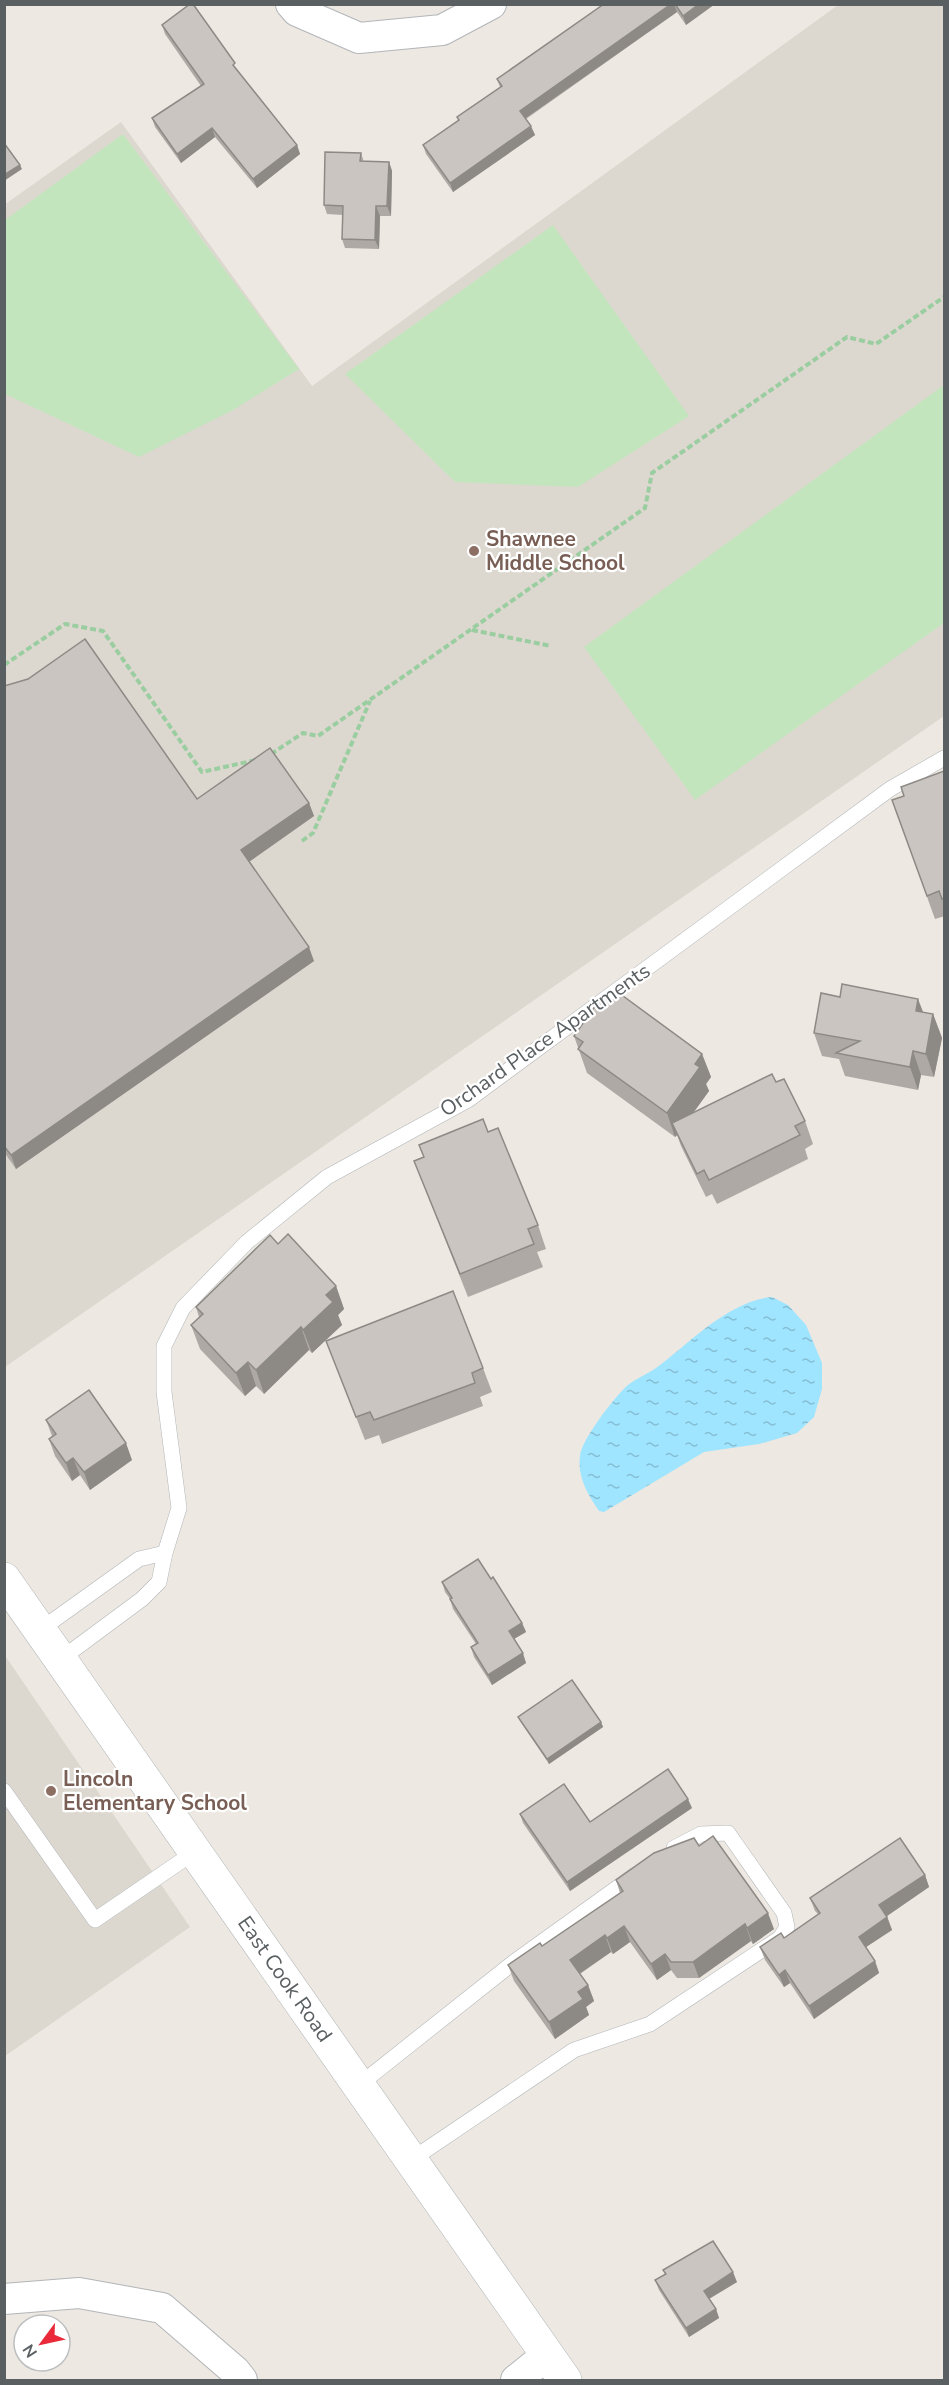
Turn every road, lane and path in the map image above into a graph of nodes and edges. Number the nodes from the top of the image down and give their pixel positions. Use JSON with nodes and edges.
{"nodes":[{"id":1,"x":291,"y":4,"type":"edge"},
{"id":2,"x":491,"y":4,"type":"edge"},
{"id":3,"x":945,"y":297,"type":"edge"},
{"id":4,"x":471,"y":629,"type":"junction"},
{"id":5,"x":550,"y":646,"type":"dead end"},
{"id":6,"x":4,"y":665,"type":"edge"},
{"id":7,"x":370,"y":700,"type":"junction"},
{"id":8,"x":945,"y":758,"type":"edge"},
{"id":9,"x":302,"y":841,"type":"dead end"},
{"id":10,"x":165,"y":1553,"type":"junction"},
{"id":11,"x":4,"y":1579,"type":"edge"},
{"id":12,"x":40,"y":1630,"type":"junction"},
{"id":13,"x":61,"y":1659,"type":"junction"},
{"id":14,"x":4,"y":1791,"type":"edge"},
{"id":15,"x":196,"y":1851,"type":"junction"},
{"id":16,"x":359,"y":2085,"type":"junction"},
{"id":17,"x":411,"y":2160,"type":"junction"},
{"id":18,"x":4,"y":2299,"type":"edge"},
{"id":19,"x":556,"y":2368,"type":"edge"},
{"id":20,"x":242,"y":2380,"type":"edge"},
{"id":21,"x":516,"y":2380,"type":"edge"}],
"edges":[{"from":1,"to":2,"type":"street"},
{"from":3,"to":4,"type":"path"},
{"from":4,"to":5,"type":"path"},
{"from":4,"to":7,"type":"path"},
{"from":6,"to":7,"type":"path"},
{"from":7,"to":9,"type":"path"},
{"from":8,"to":10,"type":"lane","name":"Orchard Place Apartments"},
{"from":10,"to":12,"type":"lane"},
{"from":10,"to":13,"type":"lane","name":"Orchard Place Apartments"},
{"from":11,"to":12,"type":"main road","name":"East Cook Road"},
{"from":12,"to":13,"type":"main road","name":"East Cook Road"},
{"from":13,"to":15,"type":"main road","name":"East Cook Road"},
{"from":14,"to":15,"type":"lane"},
{"from":15,"to":16,"type":"main road","name":"East Cook Road"},
{"from":16,"to":17,"type":"main road","name":"East Cook Road"},
{"from":16,"to":17,"type":"lane"},
{"from":17,"to":19,"type":"main road","name":"East Cook Road"},
{"from":18,"to":20,"type":"street"},
{"from":19,"to":21,"type":"street"}]}
